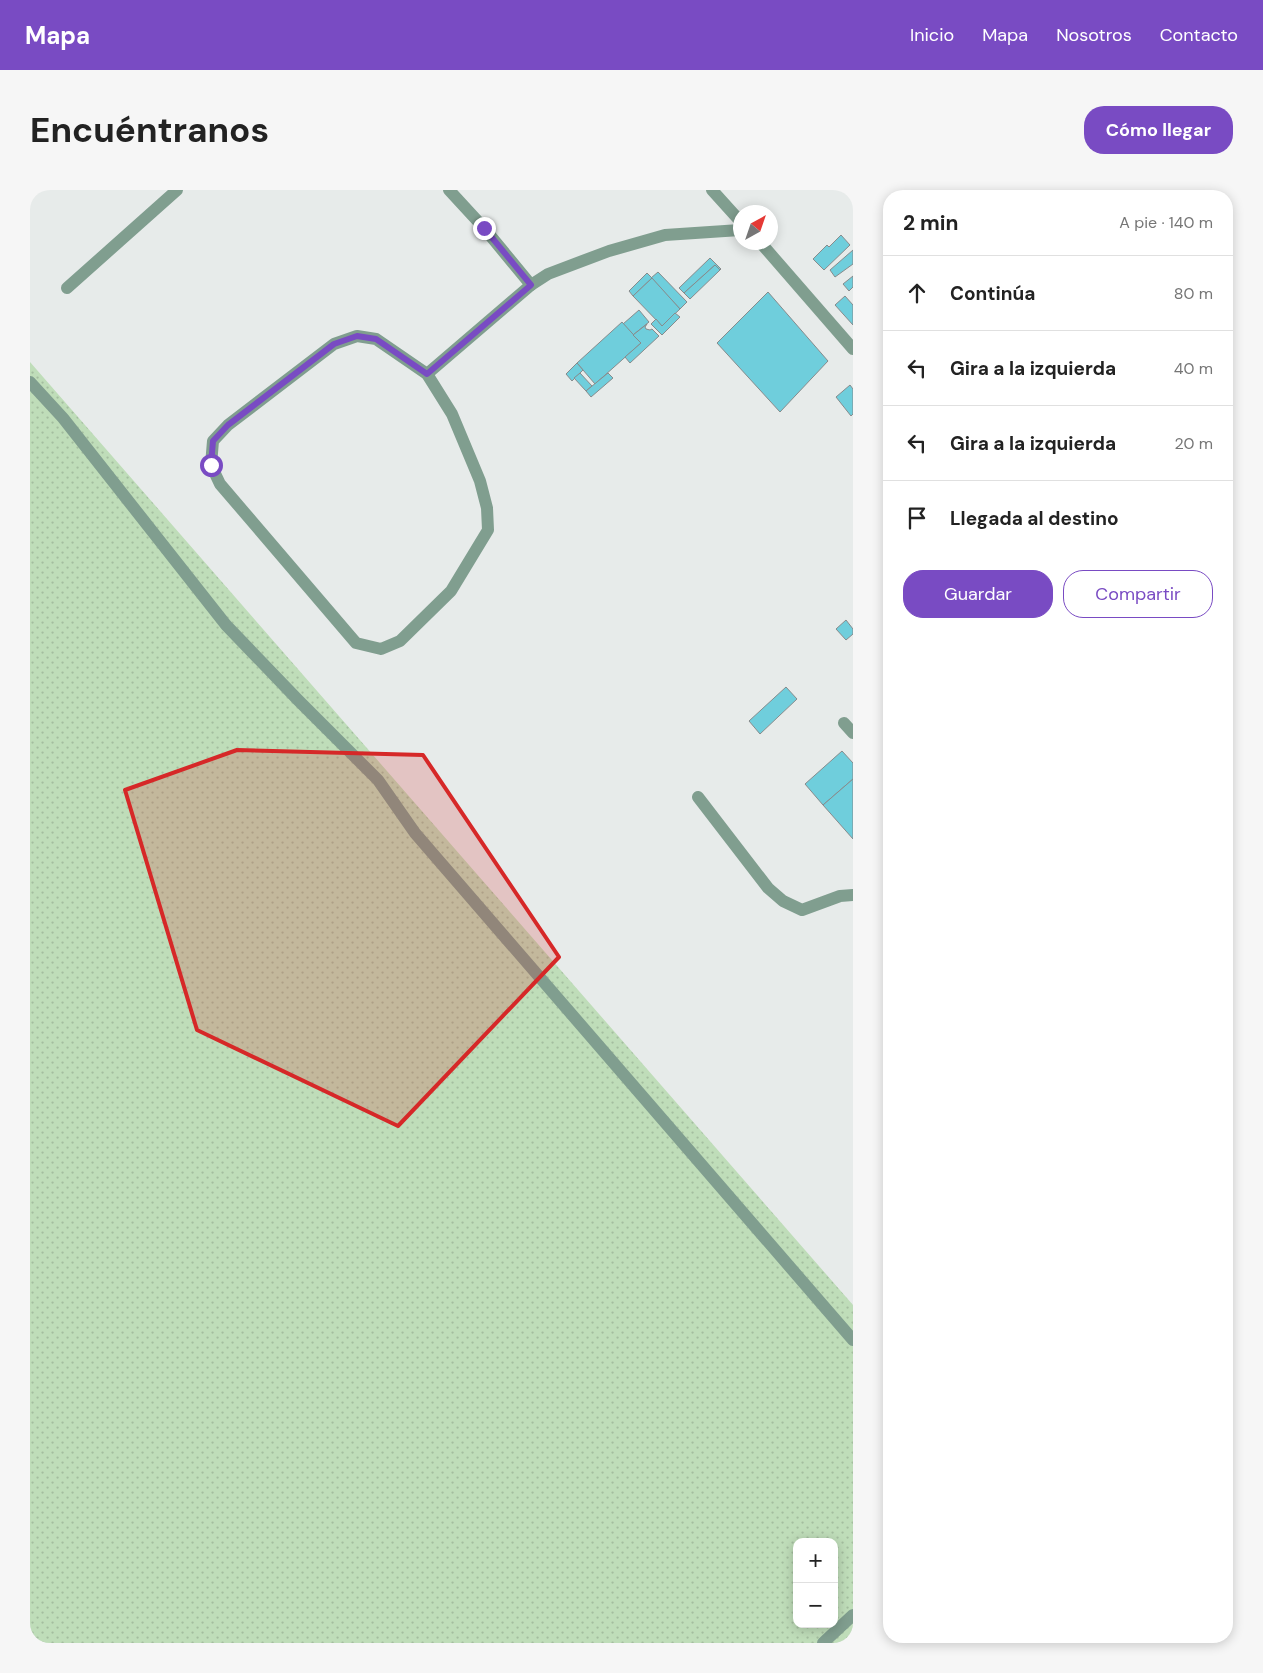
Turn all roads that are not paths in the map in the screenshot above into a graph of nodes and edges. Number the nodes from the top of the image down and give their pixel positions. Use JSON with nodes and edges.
{"nodes":[{"id":1,"x":177,"y":190,"type":"edge"},
{"id":2,"x":449,"y":190,"type":"edge"},
{"id":3,"x":712,"y":190,"type":"edge"},
{"id":4,"x":733,"y":213,"type":"edge"},
{"id":5,"x":733,"y":230,"type":"edge"},
{"id":6,"x":767,"y":250,"type":"edge"},
{"id":7,"x":531,"y":285,"type":"junction"},
{"id":8,"x":67,"y":288,"type":"dead end"},
{"id":9,"x":853,"y":349,"type":"edge"},
{"id":10,"x":427,"y":374,"type":"junction"},
{"id":11,"x":30,"y":382,"type":"edge"},
{"id":12,"x":698,"y":797,"type":"dead end"},
{"id":13,"x":853,"y":895,"type":"edge"},
{"id":14,"x":853,"y":1340,"type":"edge"},
{"id":15,"x":853,"y":1615,"type":"edge"},
{"id":16,"x":823,"y":1643,"type":"edge"}],
"edges":[{"from":1,"to":8,"type":"lane"},
{"from":2,"to":7,"type":"lane"},
{"from":3,"to":4,"type":"lane"},
{"from":5,"to":7,"type":"lane"},
{"from":6,"to":9,"type":"lane"},
{"from":7,"to":10,"type":"lane"},
{"from":10,"to":10,"type":"lane"},
{"from":11,"to":14,"type":"lane"},
{"from":12,"to":13,"type":"lane"},
{"from":15,"to":16,"type":"lane"}]}
